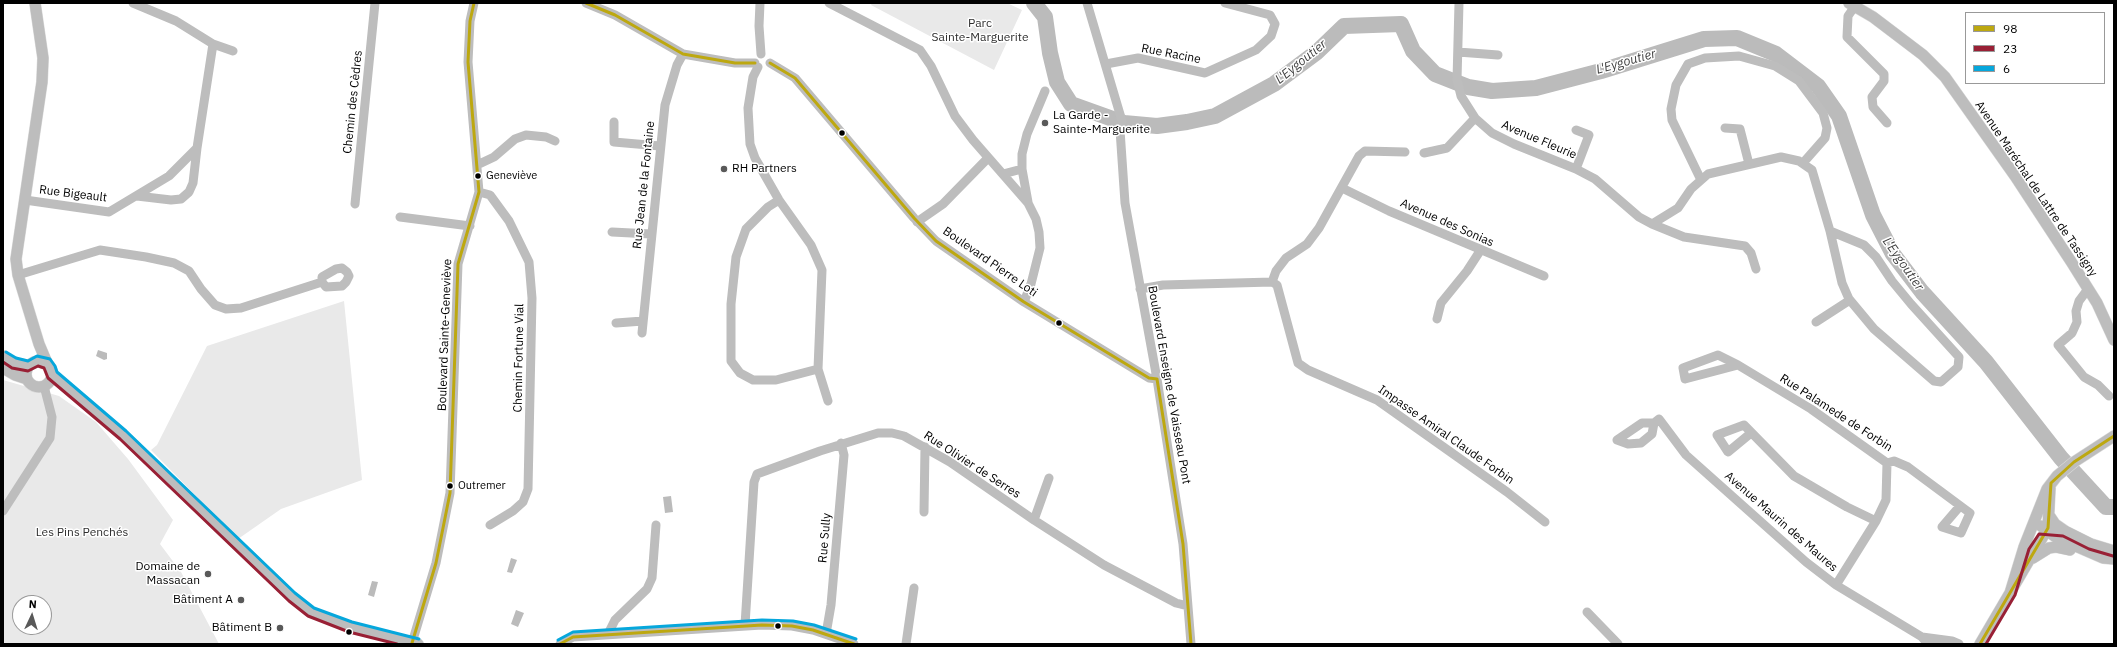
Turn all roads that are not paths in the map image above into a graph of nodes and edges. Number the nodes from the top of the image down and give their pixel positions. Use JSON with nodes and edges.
{"nodes":[{"id":1,"x":35,"y":3,"type":"edge"},
{"id":2,"x":133,"y":3,"type":"edge"},
{"id":3,"x":375,"y":3,"type":"edge"},
{"id":4,"x":474,"y":3,"type":"edge"},
{"id":5,"x":586,"y":3,"type":"edge"},
{"id":6,"x":760,"y":3,"type":"edge"},
{"id":7,"x":829,"y":3,"type":"edge"},
{"id":8,"x":1087,"y":3,"type":"edge"},
{"id":9,"x":1225,"y":3,"type":"edge"},
{"id":10,"x":1459,"y":3,"type":"edge"},
{"id":11,"x":1852,"y":5,"type":"edge"},
{"id":12,"x":213,"y":44,"type":"junction"},
{"id":13,"x":233,"y":51,"type":"dead end"},
{"id":14,"x":1458,"y":52,"type":"junction"},
{"id":15,"x":683,"y":54,"type":"junction"},
{"id":16,"x":762,"y":54,"type":"junction"},
{"id":17,"x":1498,"y":55,"type":"dead end"},
{"id":18,"x":770,"y":64,"type":"junction"},
{"id":19,"x":1106,"y":64,"type":"junction"},
{"id":20,"x":757,"y":65,"type":"junction"},
{"id":21,"x":1045,"y":91,"type":"dead end"},
{"id":22,"x":1475,"y":118,"type":"junction"},
{"id":23,"x":614,"y":122,"type":"dead end"},
{"id":24,"x":1887,"y":123,"type":"dead end"},
{"id":25,"x":1725,"y":128,"type":"dead end"},
{"id":26,"x":1576,"y":130,"type":"dead end"},
{"id":27,"x":555,"y":141,"type":"dead end"},
{"id":28,"x":660,"y":146,"type":"junction"},
{"id":29,"x":197,"y":148,"type":"junction"},
{"id":30,"x":1405,"y":152,"type":"dead end"},
{"id":31,"x":1424,"y":153,"type":"dead end"},
{"id":32,"x":988,"y":158,"type":"junction"},
{"id":33,"x":1803,"y":163,"type":"junction"},
{"id":34,"x":477,"y":164,"type":"junction"},
{"id":35,"x":1749,"y":164,"type":"junction"},
{"id":36,"x":1022,"y":169,"type":"junction"},
{"id":37,"x":1576,"y":169,"type":"junction"},
{"id":38,"x":1003,"y":174,"type":"junction"},
{"id":39,"x":1701,"y":180,"type":"junction"},
{"id":40,"x":1342,"y":188,"type":"junction"},
{"id":41,"x":479,"y":192,"type":"junction"},
{"id":42,"x":137,"y":196,"type":"junction"},
{"id":43,"x":25,"y":200,"type":"junction"},
{"id":44,"x":779,"y":200,"type":"junction"},
{"id":45,"x":1028,"y":203,"type":"junction"},
{"id":46,"x":355,"y":204,"type":"dead end"},
{"id":47,"x":400,"y":218,"type":"dead end"},
{"id":48,"x":917,"y":222,"type":"junction"},
{"id":49,"x":1652,"y":224,"type":"junction"},
{"id":50,"x":470,"y":226,"type":"junction"},
{"id":51,"x":1830,"y":231,"type":"junction"},
{"id":52,"x":612,"y":232,"type":"dead end"},
{"id":53,"x":651,"y":234,"type":"junction"},
{"id":54,"x":1480,"y":251,"type":"junction"},
{"id":55,"x":1756,"y":269,"type":"dead end"},
{"id":56,"x":18,"y":275,"type":"junction"},
{"id":57,"x":1544,"y":276,"type":"dead end"},
{"id":58,"x":322,"y":282,"type":"dead end"},
{"id":59,"x":1272,"y":282,"type":"junction"},
{"id":60,"x":1140,"y":289,"type":"junction"},
{"id":61,"x":2088,"y":289,"type":"junction"},
{"id":62,"x":1850,"y":300,"type":"junction"},
{"id":63,"x":1024,"y":302,"type":"junction"},
{"id":64,"x":1437,"y":319,"type":"dead end"},
{"id":65,"x":644,"y":321,"type":"junction"},
{"id":66,"x":1816,"y":322,"type":"dead end"},
{"id":67,"x":616,"y":323,"type":"dead end"},
{"id":68,"x":642,"y":333,"type":"dead end"},
{"id":69,"x":2114,"y":340,"type":"edge"},
{"id":70,"x":39,"y":344,"type":"junction"},
{"id":71,"x":3,"y":356,"type":"edge"},
{"id":72,"x":47,"y":363,"type":"junction"},
{"id":73,"x":31,"y":364,"type":"junction"},
{"id":74,"x":1738,"y":366,"type":"junction"},
{"id":75,"x":3,"y":368,"type":"edge"},
{"id":76,"x":818,"y":369,"type":"junction"},
{"id":77,"x":52,"y":375,"type":"junction"},
{"id":78,"x":27,"y":379,"type":"junction"},
{"id":79,"x":1157,"y":379,"type":"junction"},
{"id":80,"x":45,"y":386,"type":"junction"},
{"id":81,"x":2109,"y":396,"type":"dead end"},
{"id":82,"x":828,"y":401,"type":"dead end"},
{"id":83,"x":91,"y":407,"type":"junction"},
{"id":84,"x":1657,"y":421,"type":"dead end"},
{"id":85,"x":1750,"y":433,"type":"dead end"},
{"id":86,"x":2114,"y":436,"type":"edge"},
{"id":87,"x":841,"y":443,"type":"junction"},
{"id":88,"x":925,"y":447,"type":"junction"},
{"id":89,"x":1887,"y":463,"type":"junction"},
{"id":90,"x":1049,"y":478,"type":"dead end"},
{"id":91,"x":2054,"y":480,"type":"junction"},
{"id":92,"x":1960,"y":506,"type":"dead end"},
{"id":93,"x":3,"y":511,"type":"edge"},
{"id":94,"x":924,"y":512,"type":"dead end"},
{"id":95,"x":2037,"y":514,"type":"junction"},
{"id":96,"x":2049,"y":515,"type":"junction"},
{"id":97,"x":1034,"y":520,"type":"junction"},
{"id":98,"x":1876,"y":521,"type":"junction"},
{"id":99,"x":1545,"y":522,"type":"dead end"},
{"id":100,"x":490,"y":525,"type":"dead end"},
{"id":101,"x":656,"y":525,"type":"dead end"},
{"id":102,"x":2045,"y":529,"type":"junction"},
{"id":103,"x":2065,"y":531,"type":"junction"},
{"id":104,"x":2028,"y":539,"type":"junction"},
{"id":105,"x":2114,"y":551,"type":"edge"},
{"id":106,"x":2108,"y":558,"type":"edge"},
{"id":107,"x":2031,"y":560,"type":"junction"},
{"id":108,"x":1836,"y":585,"type":"junction"},
{"id":109,"x":914,"y":588,"type":"dead end"},
{"id":110,"x":2010,"y":592,"type":"junction"},
{"id":111,"x":1188,"y":606,"type":"junction"},
{"id":112,"x":1587,"y":612,"type":"dead end"},
{"id":113,"x":746,"y":625,"type":"junction"},
{"id":114,"x":608,"y":634,"type":"junction"},
{"id":115,"x":826,"y":634,"type":"junction"},
{"id":116,"x":1925,"y":640,"type":"edge"},
{"id":117,"x":415,"y":643,"type":"edge"},
{"id":118,"x":560,"y":644,"type":"edge"},
{"id":119,"x":854,"y":644,"type":"edge"},
{"id":120,"x":906,"y":644,"type":"edge"},
{"id":121,"x":1191,"y":644,"type":"edge"},
{"id":122,"x":1618,"y":644,"type":"edge"},
{"id":123,"x":1959,"y":644,"type":"edge"},
{"id":124,"x":1980,"y":644,"type":"edge"}],
"edges":[{"from":1,"to":43,"type":"main road"},
{"from":2,"to":12,"type":"street"},
{"from":3,"to":46,"type":"street","name":"Chemin des Cèdres"},
{"from":4,"to":34,"type":"street","name":"Boulevard Sainte-Geneviève"},
{"from":5,"to":15,"type":"street"},
{"from":6,"to":16,"type":"street"},
{"from":7,"to":32,"type":"street"},
{"from":8,"to":19,"type":"street","name":"Boulevard Enseigne de Vaisseau Pont"},
{"from":9,"to":19,"type":"street","name":"Rue Racine"},
{"from":10,"to":14,"type":"street","name":"Avenue Fleurie"},
{"from":11,"to":24,"type":"street"},
{"from":11,"to":61,"type":"main road","name":"Avenue Maréchal de Lattre de Tassigny"},
{"from":12,"to":13,"type":"street"},
{"from":12,"to":29,"type":"street"},
{"from":14,"to":17,"type":"street"},
{"from":14,"to":22,"type":"street","name":"Avenue Fleurie"},
{"from":15,"to":20,"type":"street"},
{"from":15,"to":28,"type":"street","name":"Rue Jean de la Fontaine"},
{"from":16,"to":18,"type":"street"},
{"from":16,"to":20,"type":"street"},
{"from":18,"to":20,"type":"street"},
{"from":18,"to":48,"type":"street","name":"Boulevard Pierre Loti"},
{"from":19,"to":60,"type":"street","name":"Boulevard Enseigne de Vaisseau Pont"},
{"from":20,"to":44,"type":"street"},
{"from":21,"to":36,"type":"street"},
{"from":22,"to":31,"type":"street"},
{"from":22,"to":37,"type":"street","name":"Avenue Fleurie"},
{"from":23,"to":28,"type":"street"},
{"from":25,"to":35,"type":"street"},
{"from":26,"to":37,"type":"street"},
{"from":27,"to":34,"type":"street"},
{"from":28,"to":53,"type":"street","name":"Rue Jean de la Fontaine"},
{"from":29,"to":42,"type":"street","name":"Rue Bigeault"},
{"from":29,"to":42,"type":"street"},
{"from":30,"to":40,"type":"street"},
{"from":32,"to":38,"type":"street"},
{"from":32,"to":48,"type":"street"},
{"from":33,"to":35,"type":"street"},
{"from":33,"to":39,"type":"street"},
{"from":33,"to":51,"type":"street"},
{"from":34,"to":41,"type":"street","name":"Boulevard Sainte-Geneviève"},
{"from":35,"to":39,"type":"street"},
{"from":36,"to":38,"type":"street"},
{"from":36,"to":45,"type":"street"},
{"from":37,"to":49,"type":"street","name":"Avenue Fleurie"},
{"from":38,"to":45,"type":"street"},
{"from":39,"to":49,"type":"street"},
{"from":40,"to":54,"type":"street","name":"Avenue des Sonias"},
{"from":40,"to":59,"type":"street"},
{"from":41,"to":50,"type":"street","name":"Boulevard Sainte-Geneviève"},
{"from":41,"to":100,"type":"street","name":"Chemin Fortune Vial"},
{"from":42,"to":43,"type":"street","name":"Rue Bigeault"},
{"from":43,"to":56,"type":"main road"},
{"from":44,"to":76,"type":"street"},
{"from":44,"to":76,"type":"street"},
{"from":45,"to":63,"type":"street"},
{"from":47,"to":50,"type":"street"},
{"from":48,"to":63,"type":"street","name":"Boulevard Pierre Loti"},
{"from":49,"to":55,"type":"street","name":"Avenue Fleurie"},
{"from":50,"to":117,"type":"street","name":"Boulevard Sainte-Geneviève"},
{"from":51,"to":62,"type":"street"},
{"from":51,"to":62,"type":"street"},
{"from":52,"to":53,"type":"street"},
{"from":53,"to":65,"type":"street","name":"Rue Jean de la Fontaine"},
{"from":54,"to":57,"type":"street","name":"Avenue des Sonias"},
{"from":54,"to":64,"type":"street"},
{"from":56,"to":58,"type":"street"},
{"from":56,"to":70,"type":"main road"},
{"from":59,"to":60,"type":"street"},
{"from":59,"to":99,"type":"street","name":"Impasse Amiral Claude Forbin"},
{"from":60,"to":79,"type":"street","name":"Boulevard Enseigne de Vaisseau Pont"},
{"from":61,"to":69,"type":"main road","name":"Avenue Maréchal de Lattre de Tassigny"},
{"from":61,"to":81,"type":"street"},
{"from":62,"to":66,"type":"street"},
{"from":63,"to":79,"type":"street","name":"Boulevard Pierre Loti"},
{"from":65,"to":67,"type":"street"},
{"from":65,"to":68,"type":"street","name":"Rue Jean de la Fontaine"},
{"from":70,"to":72,"type":"main road"},
{"from":70,"to":73,"type":"main road"},
{"from":71,"to":73,"type":"main road"},
{"from":72,"to":73,"type":"main road"},
{"from":72,"to":77,"type":"main road"},
{"from":73,"to":78,"type":"main road"},
{"from":74,"to":74,"type":"street","name":"Rue Palamede de Forbin"},
{"from":74,"to":89,"type":"street","name":"Rue Palamede de Forbin"},
{"from":75,"to":78,"type":"main road"},
{"from":76,"to":82,"type":"street"},
{"from":77,"to":80,"type":"main road"},
{"from":77,"to":83,"type":"main road"},
{"from":78,"to":80,"type":"main road"},
{"from":79,"to":111,"type":"street","name":"Boulevard Enseigne de Vaisseau Pont"},
{"from":80,"to":83,"type":"main road"},
{"from":80,"to":93,"type":"street"},
{"from":83,"to":117,"type":"main road"},
{"from":84,"to":108,"type":"street","name":"Avenue Maurin des Maures"},
{"from":85,"to":98,"type":"street"},
{"from":86,"to":91,"type":"main road"},
{"from":87,"to":88,"type":"street","name":"Rue Olivier de Serres"},
{"from":87,"to":113,"type":"street","name":"Rue Olivier de Serres"},
{"from":87,"to":115,"type":"street","name":"Rue Sully"},
{"from":88,"to":94,"type":"street"},
{"from":88,"to":97,"type":"street","name":"Rue Olivier de Serres"},
{"from":89,"to":92,"type":"street","name":"Rue Palamede de Forbin"},
{"from":89,"to":98,"type":"street"},
{"from":90,"to":97,"type":"street"},
{"from":91,"to":95,"type":"main road"},
{"from":91,"to":96,"type":"main road"},
{"from":95,"to":102,"type":"main road"},
{"from":95,"to":104,"type":"main road"},
{"from":96,"to":102,"type":"main road"},
{"from":96,"to":103,"type":"main road"},
{"from":97,"to":111,"type":"street","name":"Rue Olivier de Serres"},
{"from":98,"to":108,"type":"street"},
{"from":101,"to":114,"type":"street"},
{"from":102,"to":103,"type":"main road"},
{"from":102,"to":104,"type":"main road"},
{"from":102,"to":106,"type":"main road"},
{"from":102,"to":107,"type":"main road"},
{"from":103,"to":105,"type":"main road"},
{"from":104,"to":110,"type":"main road"},
{"from":106,"to":107,"type":"main road"},
{"from":107,"to":110,"type":"main road"},
{"from":108,"to":116,"type":"street","name":"Avenue Maurin des Maures"},
{"from":109,"to":120,"type":"street"},
{"from":110,"to":124,"type":"main road"},
{"from":111,"to":121,"type":"street","name":"Boulevard Enseigne de Vaisseau Pont"},
{"from":112,"to":122,"type":"street"},
{"from":113,"to":114,"type":"street"},
{"from":113,"to":115,"type":"street"},
{"from":114,"to":118,"type":"street"},
{"from":115,"to":119,"type":"street"},
{"from":116,"to":123,"type":"street","name":"Avenue Maurin des Maures"}]}
